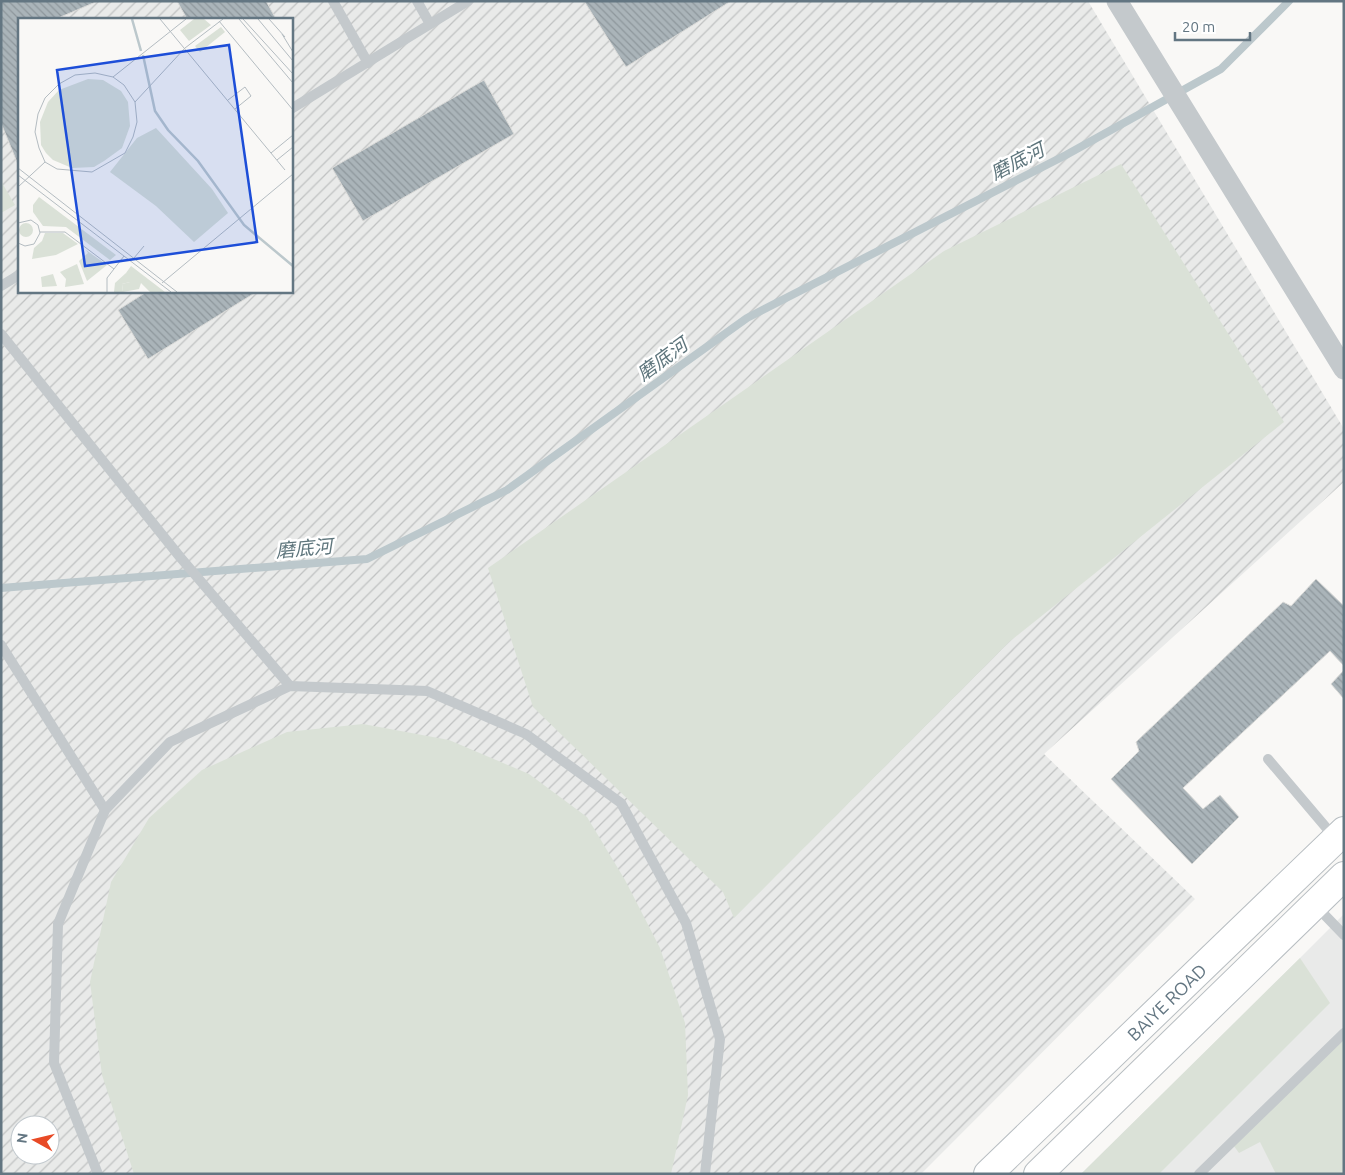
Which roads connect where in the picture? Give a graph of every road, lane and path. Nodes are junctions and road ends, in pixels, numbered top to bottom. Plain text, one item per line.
1 (333, 1) edge
2 (417, 1) edge
3 (468, 1) edge
4 (1117, 1) edge
5 (430, 24) junction
6 (368, 63) junction
7 (292, 108) edge
8 (18, 276) edge
9 (1, 286) edge
10 (1, 334) edge
11 (1344, 369) edge
12 (1, 646) edge
13 (290, 686) junction
14 (1268, 759) dead end
15 (105, 810) junction
16 (1340, 835) edge
17 (1344, 876) edge
18 (1315, 904) junction
19 (1344, 935) edge
20 (1344, 1033) edge
21 (98, 1174) edge
22 (705, 1174) edge
23 (988, 1174) edge
24 (1038, 1174) edge
25 (1199, 1174) edge

1 - 6 lane
2 - 5 lane
3 - 5 lane
4 - 11 street
5 - 6 lane
6 - 7 lane
8 - 9 lane
10 - 13 lane
12 - 15 lane
13 - 15 lane
13 - 22 lane
14 - 16 lane
15 - 21 lane
16 - 23 street, BAIYE ROAD
17 - 18 street, BAIYE ROAD
18 - 19 lane
18 - 24 street, BAIYE ROAD
20 - 25 lane

